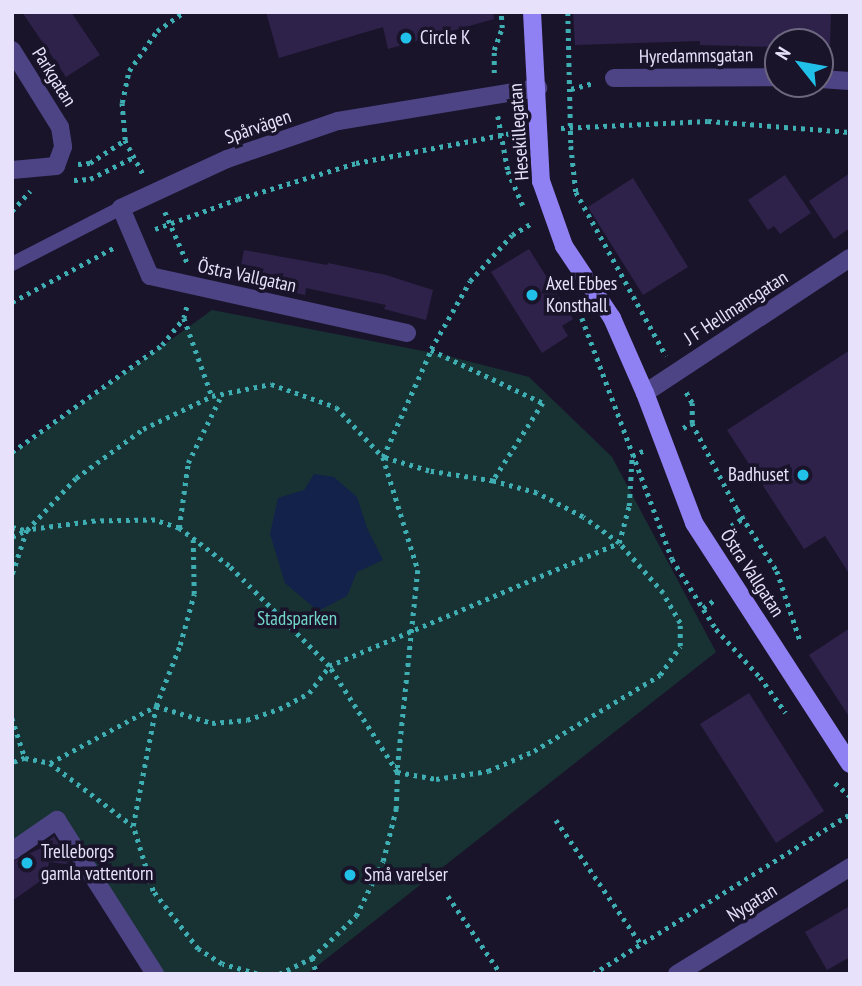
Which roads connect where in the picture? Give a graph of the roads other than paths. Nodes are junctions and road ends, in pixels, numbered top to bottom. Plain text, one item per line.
1 (532, 12) edge
2 (12, 50) edge
3 (764, 77) edge
4 (614, 78) dead end
5 (538, 88) junction
6 (12, 170) edge
7 (121, 208) junction
8 (850, 258) edge
9 (12, 264) edge
10 (407, 332) road end
11 (646, 393) junction
12 (850, 764) edge
13 (12, 851) edge
14 (850, 867) edge
15 (155, 974) edge
16 (677, 974) edge

1 - 5 street, Hesekillegatan
2 - 6 street, Parkgatan
3 - 4 street, Hyredammsgatan
5 - 7 street, Spårvägen
5 - 11 street, Hesekillegatan
7 - 9 lane, Spårvägen
7 - 10 street, Östra Vallgatan
8 - 11 street, J F Hellmansgatan
11 - 12 street, Östra Vallgatan
13 - 15 street
14 - 16 street, Nygatan

